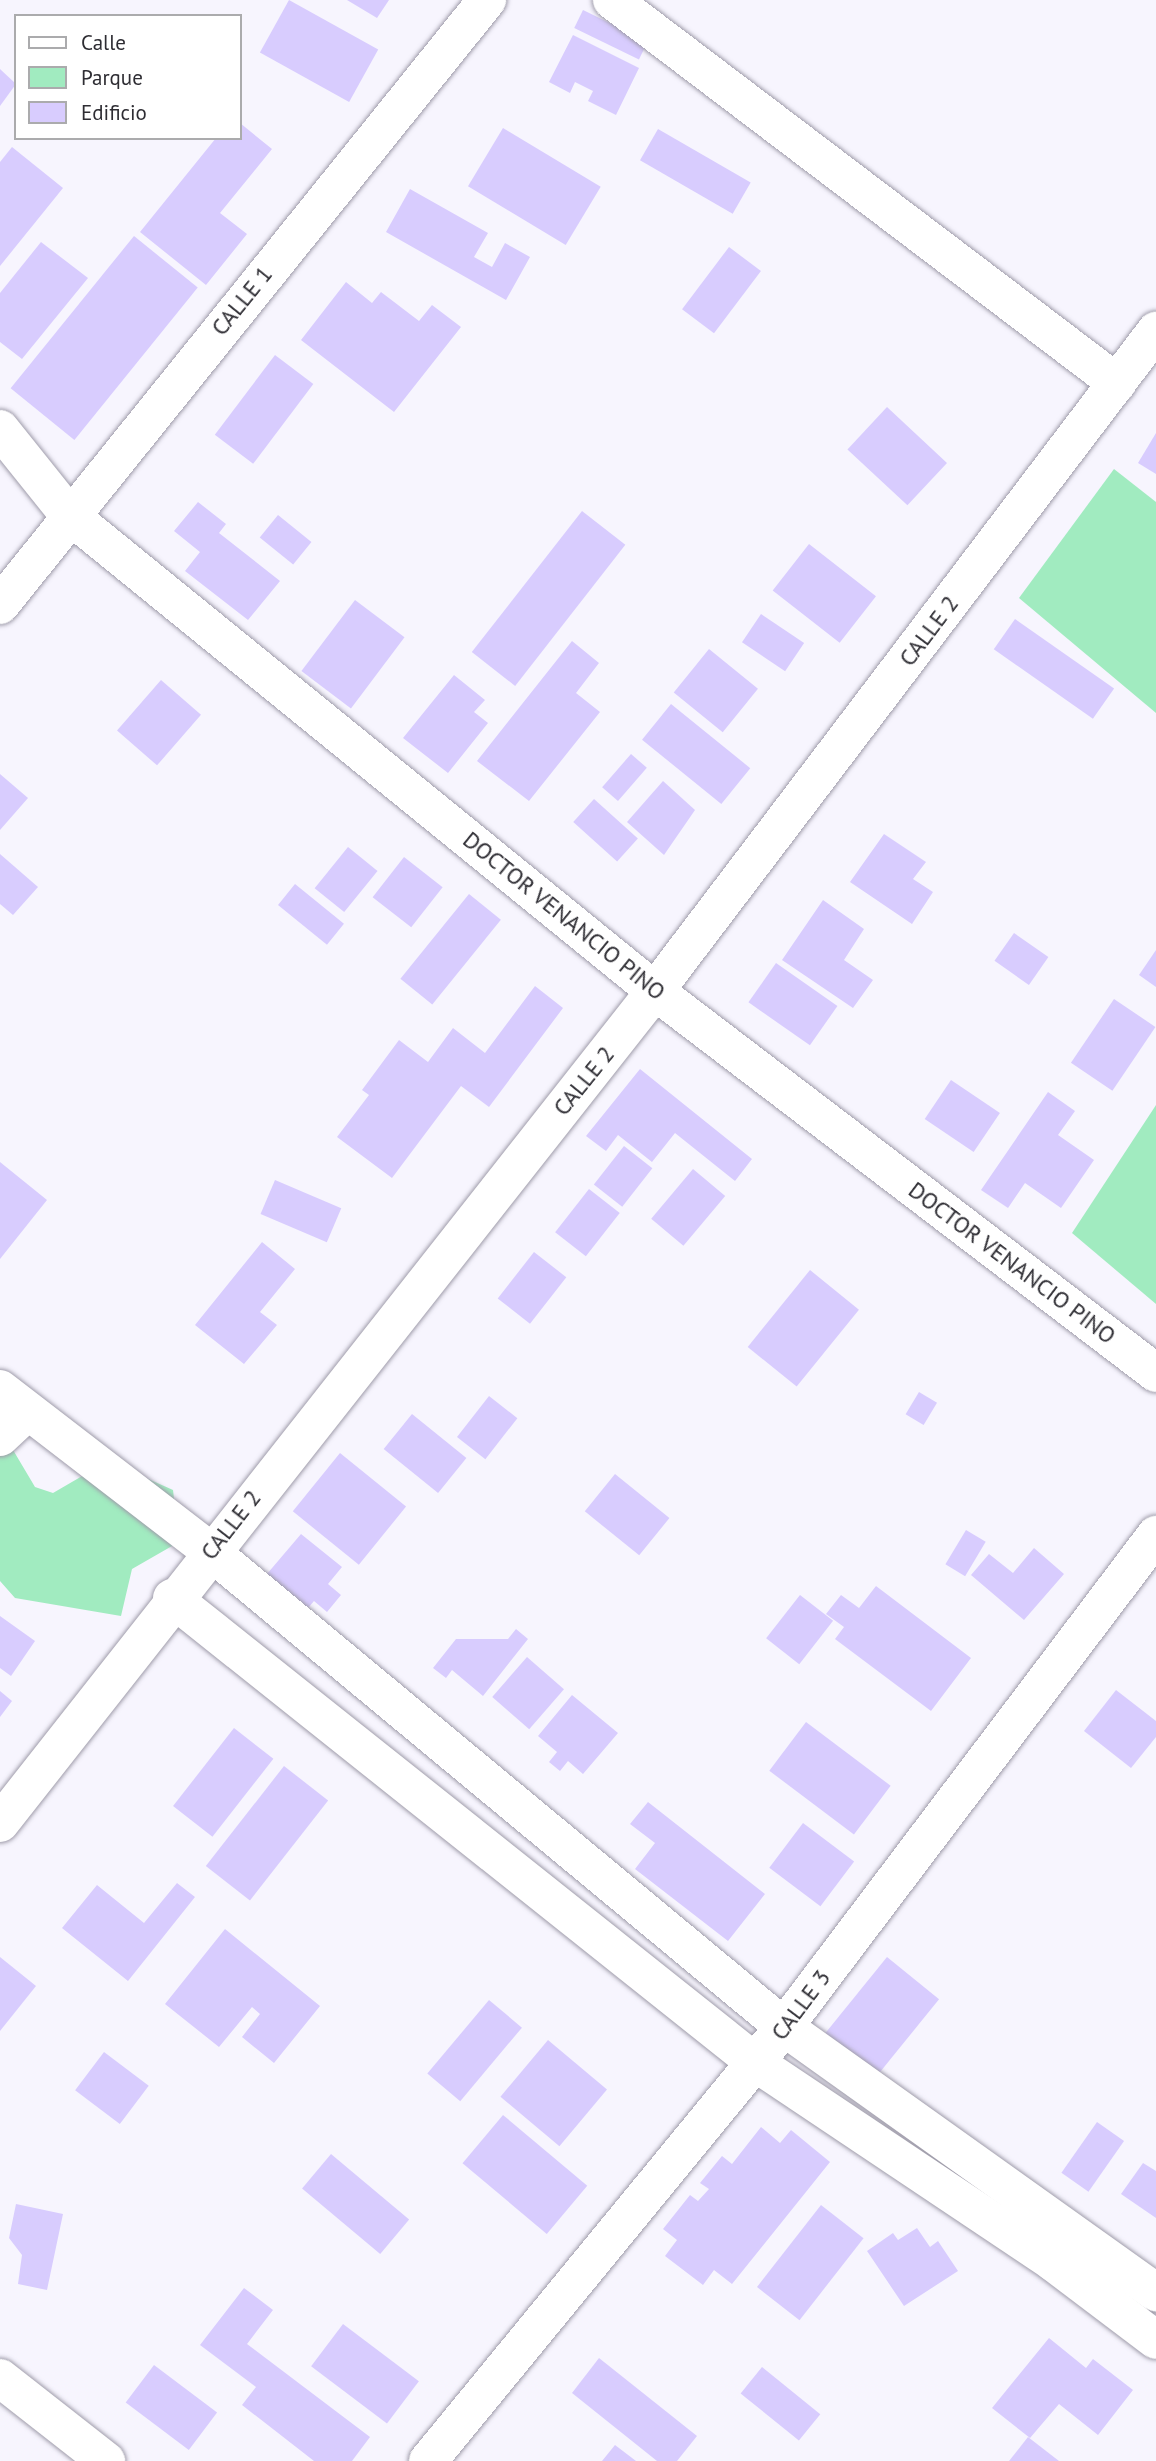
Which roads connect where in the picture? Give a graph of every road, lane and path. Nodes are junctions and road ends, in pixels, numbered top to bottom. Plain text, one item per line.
1 (487, 0) edge
2 (612, 0) edge
3 (1156, 331) edge
4 (1117, 383) junction
5 (0, 429) edge
6 (68, 514) junction
7 (0, 605) edge
8 (655, 991) junction
9 (1156, 1373) edge
10 (9, 1412) edge
11 (1156, 1535) edge
12 (210, 1551) junction
13 (172, 1598) junction
14 (0, 1823) edge
15 (784, 2027) junction
16 (756, 2063) junction
17 (1156, 2292) edge
18 (1156, 2340) edge
19 (0, 2378) edge
20 (106, 2461) edge
21 (428, 2461) edge

1 - 6 street, CALLE 1
2 - 4 street
3 - 4 street, CALLE 2
4 - 8 street, CALLE 2
5 - 6 street, DOCTOR VENANCIO PINO
6 - 7 street, CALLE 1
6 - 8 street, DOCTOR VENANCIO PINO
8 - 9 street, DOCTOR VENANCIO PINO
8 - 12 street, CALLE 2
10 - 12 street
11 - 15 street, CALLE 3
12 - 13 street, CALLE 2
12 - 15 street
13 - 14 street, CALLE 2
13 - 16 street
15 - 16 street, CALLE 3
15 - 17 street
16 - 18 street
16 - 21 street, CALLE 3
19 - 20 street

